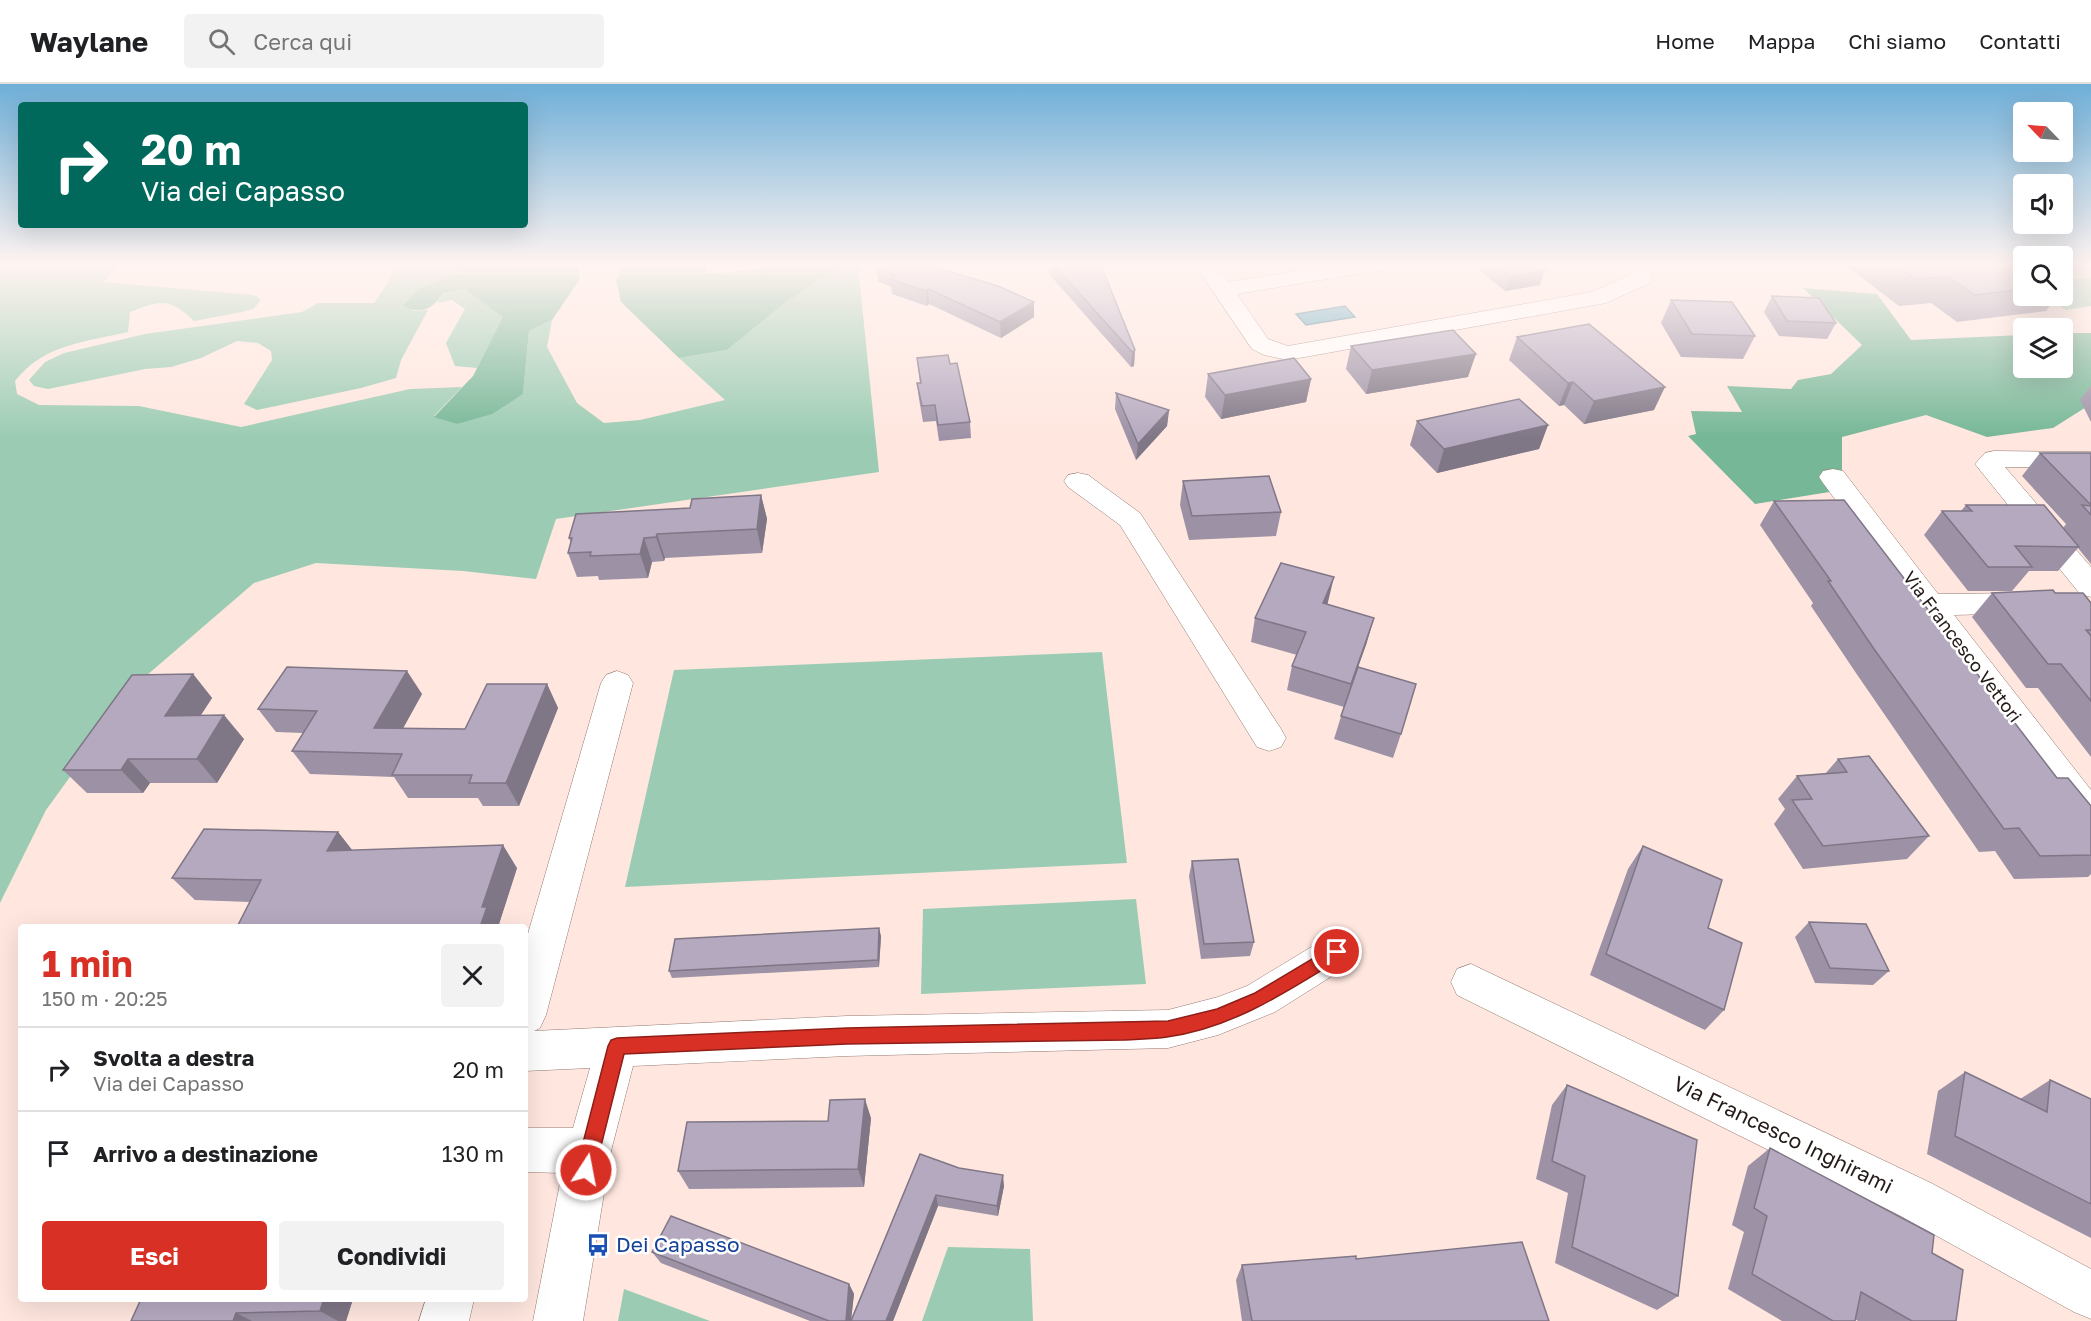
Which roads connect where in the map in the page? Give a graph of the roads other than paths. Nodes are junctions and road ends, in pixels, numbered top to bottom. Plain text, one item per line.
1 (1246, 323) edge
2 (1464, 323) edge
3 (2091, 460) edge
4 (1833, 477) dead end
5 (1078, 481) dead end
6 (2075, 598) edge
7 (1929, 604) junction
8 (617, 683) dead end
9 (1269, 738) dead end
10 (2091, 817) edge
11 (1337, 952) dead end
12 (1471, 982) dead end
13 (528, 1004) edge
14 (617, 1046) junction
15 (528, 1051) edge
16 (528, 1150) edge
17 (589, 1151) junction
18 (2091, 1295) edge
19 (449, 1302) edge
20 (444, 1321) edge
21 (558, 1321) edge

1 - 2 street
3 - 6 street
4 - 7 street, Via Francesco Vettori
5 - 9 street
6 - 7 street
7 - 10 street, Via Francesco Vettori
8 - 13 street
11 - 14 street
12 - 18 street, Via Francesco Inghirami
14 - 15 street
14 - 17 street
16 - 17 street
17 - 21 street
19 - 20 street

